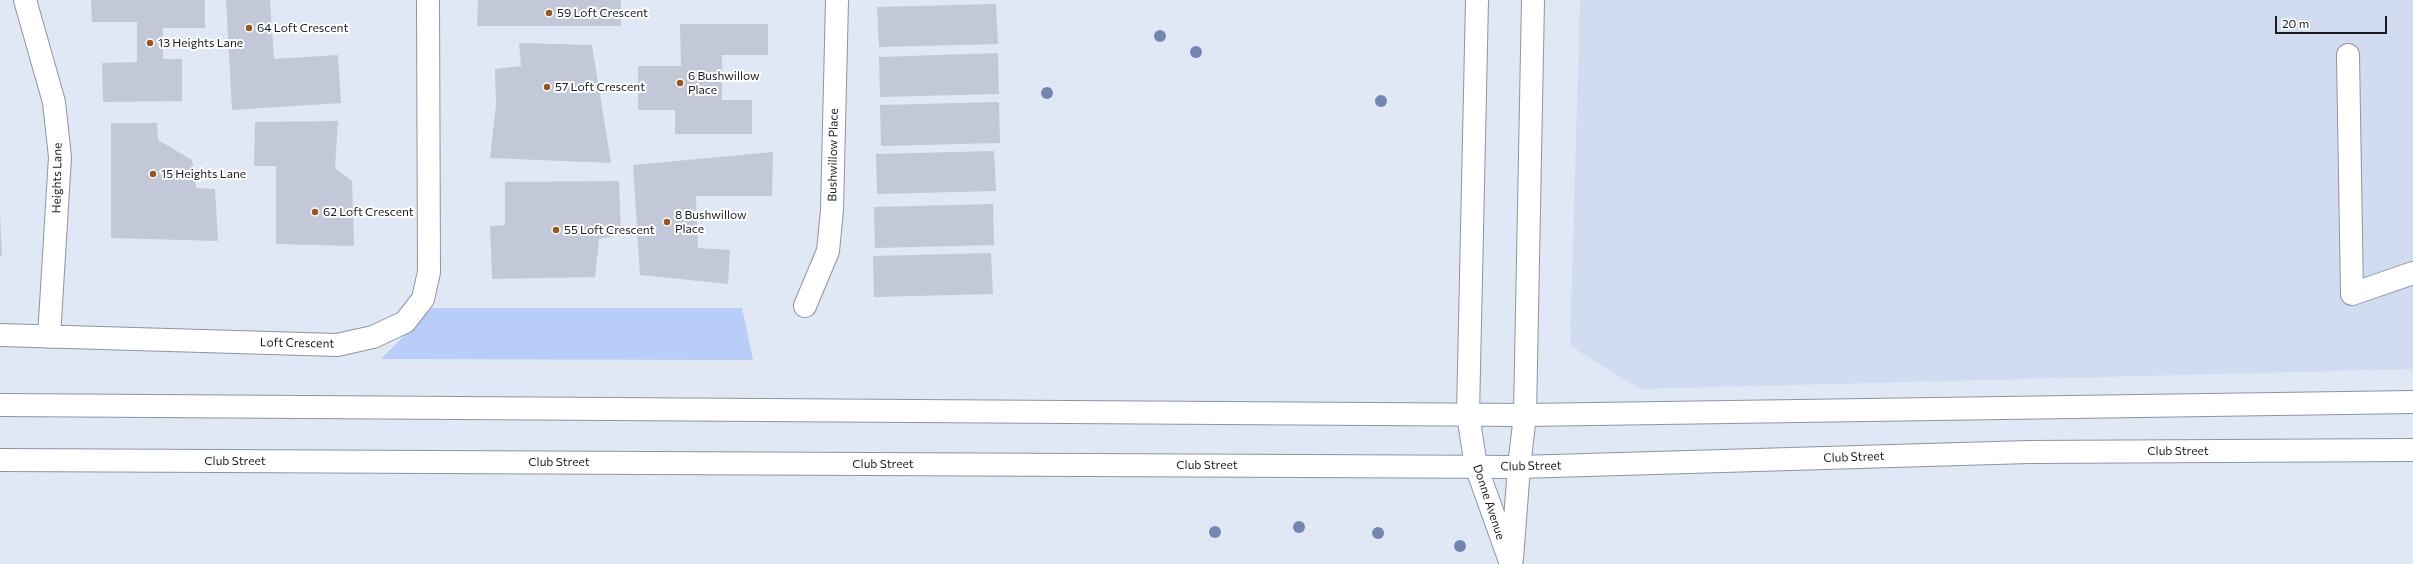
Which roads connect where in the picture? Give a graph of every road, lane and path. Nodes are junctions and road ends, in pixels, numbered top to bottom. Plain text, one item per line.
1 (25, 0) edge
2 (428, 0) edge
3 (837, 0) edge
4 (1477, 0) edge
5 (1533, 0) edge
6 (2348, 55) dead end
7 (2413, 273) edge
8 (805, 306) dead end
9 (0, 335) edge
10 (49, 337) junction
11 (2413, 402) edge
12 (0, 405) edge
13 (1468, 415) junction
14 (1525, 415) junction
15 (2413, 450) edge
16 (0, 460) edge
17 (1476, 466) junction
18 (1519, 466) junction
19 (1511, 564) edge

1 - 10 main road, Heights Lane
2 - 10 main road, Loft Crescent
3 - 8 main road, Bushwillow Place
4 - 13 main road, Donne Avenue
5 - 14 main road, Donne Avenue
6 - 7 main road
9 - 10 main road, Loft Crescent
11 - 14 main road
12 - 13 main road
13 - 14 main road
13 - 17 main road, Donne Avenue
14 - 18 main road, Donne Avenue
15 - 18 main road, Club Street
16 - 17 main road, Club Street
17 - 18 main road, Club Street
17 - 19 main road, Donne Avenue
18 - 19 main road, Donne Avenue

